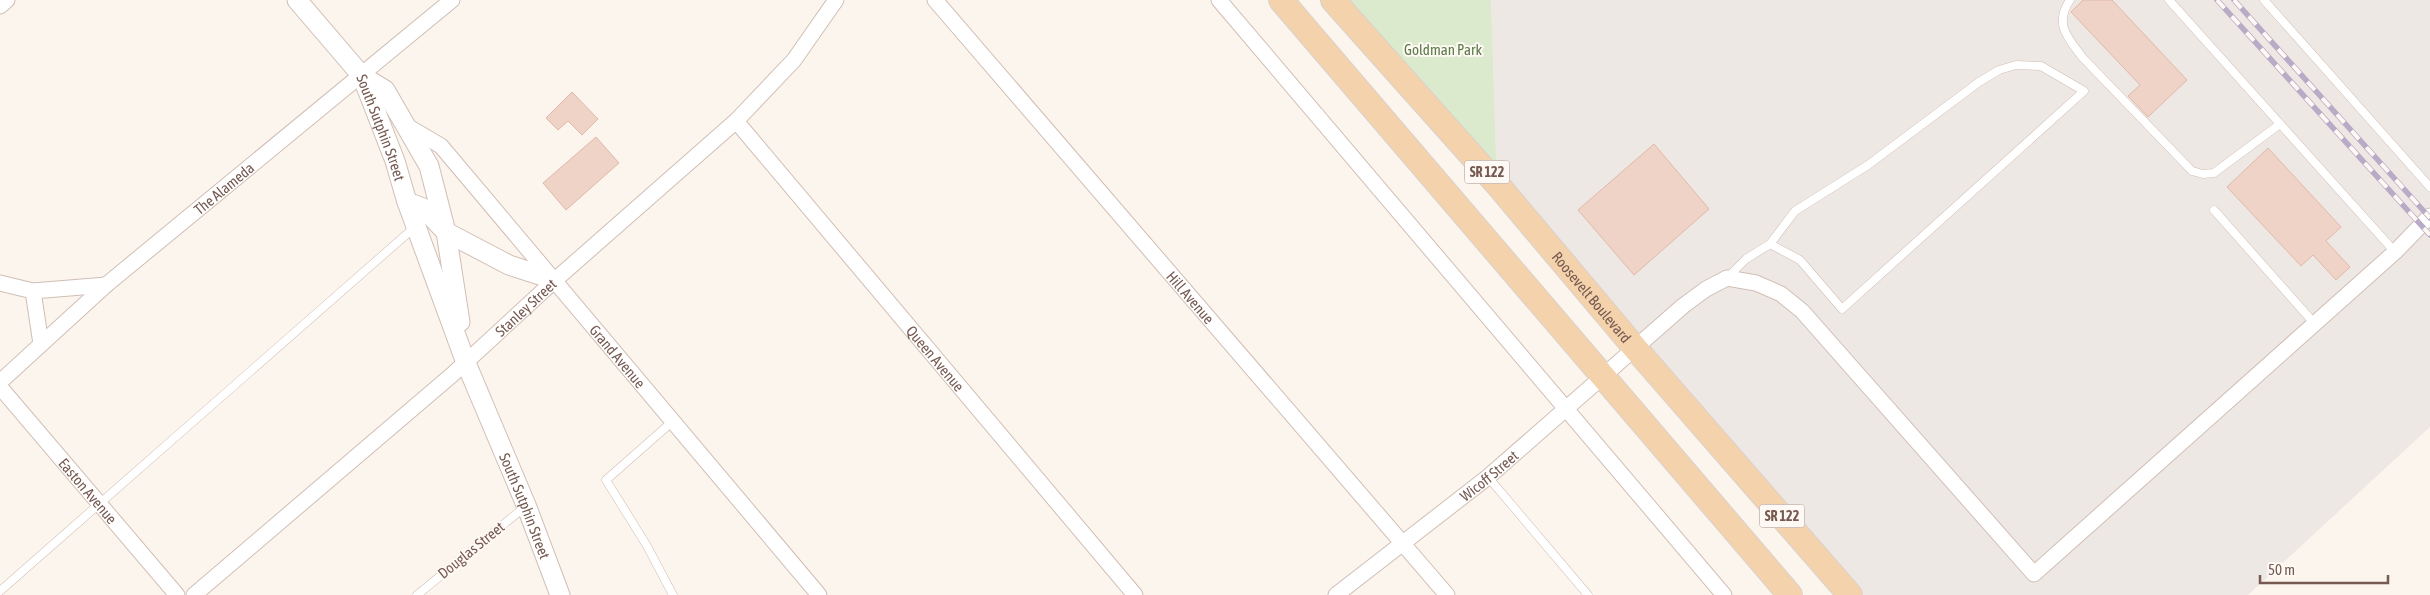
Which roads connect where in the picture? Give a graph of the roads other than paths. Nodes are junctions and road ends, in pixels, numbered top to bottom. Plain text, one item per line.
1 (7, 0) edge
2 (298, 0) edge
3 (452, 0) edge
4 (836, 0) edge
5 (935, 0) edge
6 (1219, 0) edge
7 (1281, 0) edge
8 (1333, 0) edge
9 (2070, 0) edge
10 (2169, 0) edge
11 (2264, 0) edge
12 (0, 6) edge
13 (362, 76) junction
14 (736, 121) junction
15 (2280, 124) junction
16 (407, 126) junction
17 (2430, 186) edge
18 (407, 202) junction
19 (2214, 210) dead end
20 (2430, 216) edge
21 (416, 226) junction
22 (446, 232) junction
23 (1770, 244) junction
24 (2395, 252) junction
25 (1727, 278) junction
26 (555, 280) junction
27 (0, 283) edge
28 (106, 285) junction
29 (33, 291) junction
30 (2314, 323) junction
31 (41, 344) junction
32 (1635, 348) junction
33 (466, 363) junction
34 (1604, 376) junction
35 (0, 382) edge
36 (0, 387) edge
37 (1567, 410) junction
38 (673, 421) junction
39 (1488, 477) junction
40 (100, 505) junction
41 (526, 505) junction
42 (1401, 542) junction
43 (0, 591) edge
44 (1714, 592) edge
45 (177, 595) edge
46 (194, 595) edge
47 (417, 595) edge
48 (560, 595) edge
49 (673, 595) edge
50 (818, 595) edge
51 (1135, 595) edge
52 (1336, 595) edge
53 (1447, 595) edge
54 (1588, 595) edge
55 (1790, 595) edge
56 (1850, 595) edge

1 - 12 street
2 - 13 street
3 - 13 street, The Alameda
4 - 14 street, Stanley Street
5 - 42 street, Hill Avenue
6 - 37 street
7 - 34 main road, SR 122
8 - 32 main road, Roosevelt Boulevard / SR 122
9 - 15 lane
10 - 15 lane
11 - 17 lane
13 - 16 street, South Sutphin Street
13 - 18 street, South Sutphin Street
13 - 28 street, The Alameda
14 - 26 street, Stanley Street
14 - 51 street, Queen Avenue
15 - 24 lane
16 - 22 street, South Sutphin Street
16 - 26 street, Grand Avenue
18 - 21 street, South Sutphin Street
18 - 22 street
19 - 30 lane
20 - 24 street
21 - 33 street, South Sutphin Street
21 - 40 lane
22 - 26 street
22 - 33 street, South Sutphin Street
23 - 23 lane
23 - 25 lane
24 - 30 street
25 - 30 street
25 - 32 street, Wicoff Street
26 - 33 street, Stanley Street
26 - 38 street, Grand Avenue
27 - 29 street
28 - 29 street
28 - 31 street, The Alameda
29 - 31 street
31 - 35 street, The Alameda
32 - 34 street, Wicoff Street
32 - 56 main road, Roosevelt Boulevard / SR 122
33 - 41 street, South Sutphin Street
33 - 46 street, Stanley Street
34 - 37 street, Wicoff Street
34 - 55 main road, SR 122
36 - 40 street, Easton Avenue
37 - 39 street, Wicoff Street
37 - 44 street
38 - 49 lane
38 - 50 street, Grand Avenue
39 - 42 street, Wicoff Street
39 - 54 lane
40 - 43 lane
40 - 45 street, Easton Avenue
41 - 47 lane, Douglas Street
41 - 48 street, South Sutphin Street
42 - 52 street, Wicoff Street
42 - 53 street, Hill Avenue

